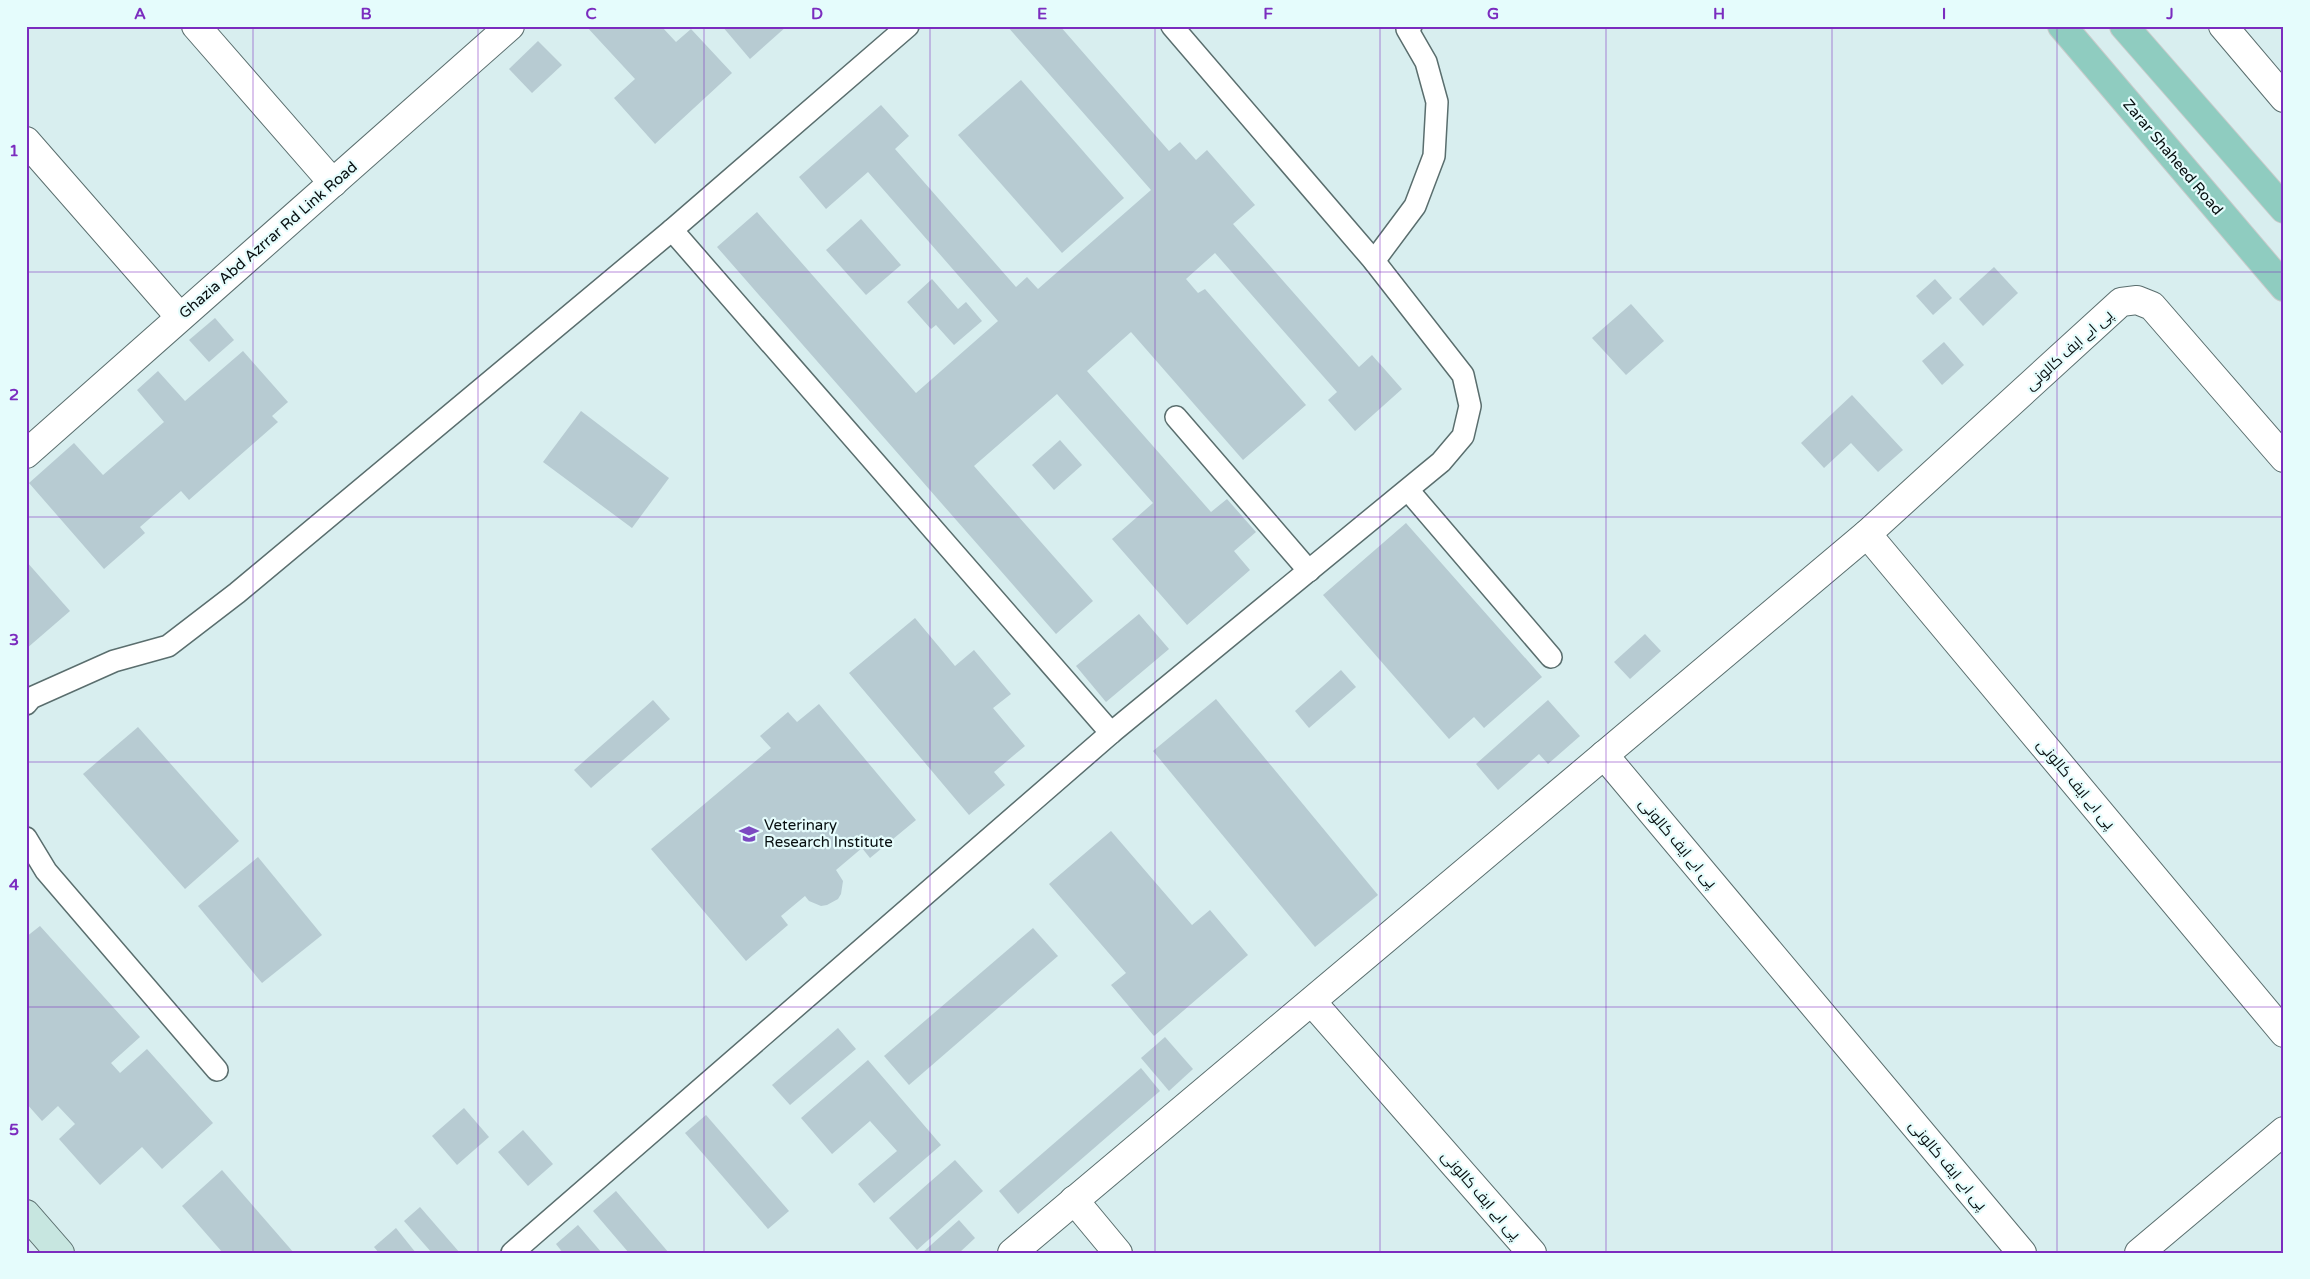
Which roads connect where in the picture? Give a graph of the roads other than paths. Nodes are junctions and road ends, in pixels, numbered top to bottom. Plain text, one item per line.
1 (196, 26) edge
2 (510, 26) edge
3 (908, 26) edge
4 (2062, 26) edge
5 (2124, 26) edge
6 (2223, 26) edge
7 (1407, 27) edge
8 (1181, 29) edge
9 (2284, 98) edge
10 (26, 141) edge
11 (333, 183) junction
12 (2284, 209) edge
13 (672, 230) junction
14 (1374, 261) junction
15 (2284, 287) edge
16 (180, 318) junction
17 (1176, 416) dead end
18 (26, 454) edge
19 (2284, 458) edge
20 (1408, 490) junction
21 (1868, 534) junction
22 (1309, 571) junction
23 (1551, 657) dead end
24 (26, 704) edge
25 (1111, 733) junction
26 (1604, 755) junction
27 (26, 838) edge
28 (1312, 1002) junction
29 (2284, 1033) edge
30 (217, 1070) dead end
31 (2284, 1131) edge
32 (1074, 1200) junction
33 (26, 1214) edge
34 (60, 1253) edge
35 (512, 1253) edge
36 (1012, 1253) edge
37 (1118, 1253) edge
38 (1532, 1253) edge
39 (2022, 1253) edge
40 (2139, 1253) edge

1 - 11 street
2 - 11 street, Ghazia Abd Azrrar Rd Link Road
3 - 13 lane
4 - 15 main road, Zarar Shaheed Road
5 - 12 main road
6 - 9 street
7 - 14 lane
8 - 14 lane
10 - 16 street
11 - 16 street, Ghazia Abd Azrrar Rd Link Road
13 - 24 lane
13 - 25 lane
14 - 20 lane
16 - 18 street, Ghazia Abd Azrrar Rd Link Road
17 - 22 lane
19 - 21 street, پی اے ایف کالونی
20 - 22 lane
20 - 23 lane
21 - 26 street, پی اے ایف کالونی
21 - 29 street, پی اے ایف کالونی
22 - 25 lane
25 - 35 lane
26 - 28 street, پی اے ایف کالونی
26 - 39 street, پی اے ایف کالونی
27 - 30 lane
28 - 32 street, پی اے ایف کالونی
28 - 38 street, پی اے ایف کالونی
31 - 40 street
32 - 36 street, پی اے ایف کالونی
32 - 37 street
33 - 34 street

